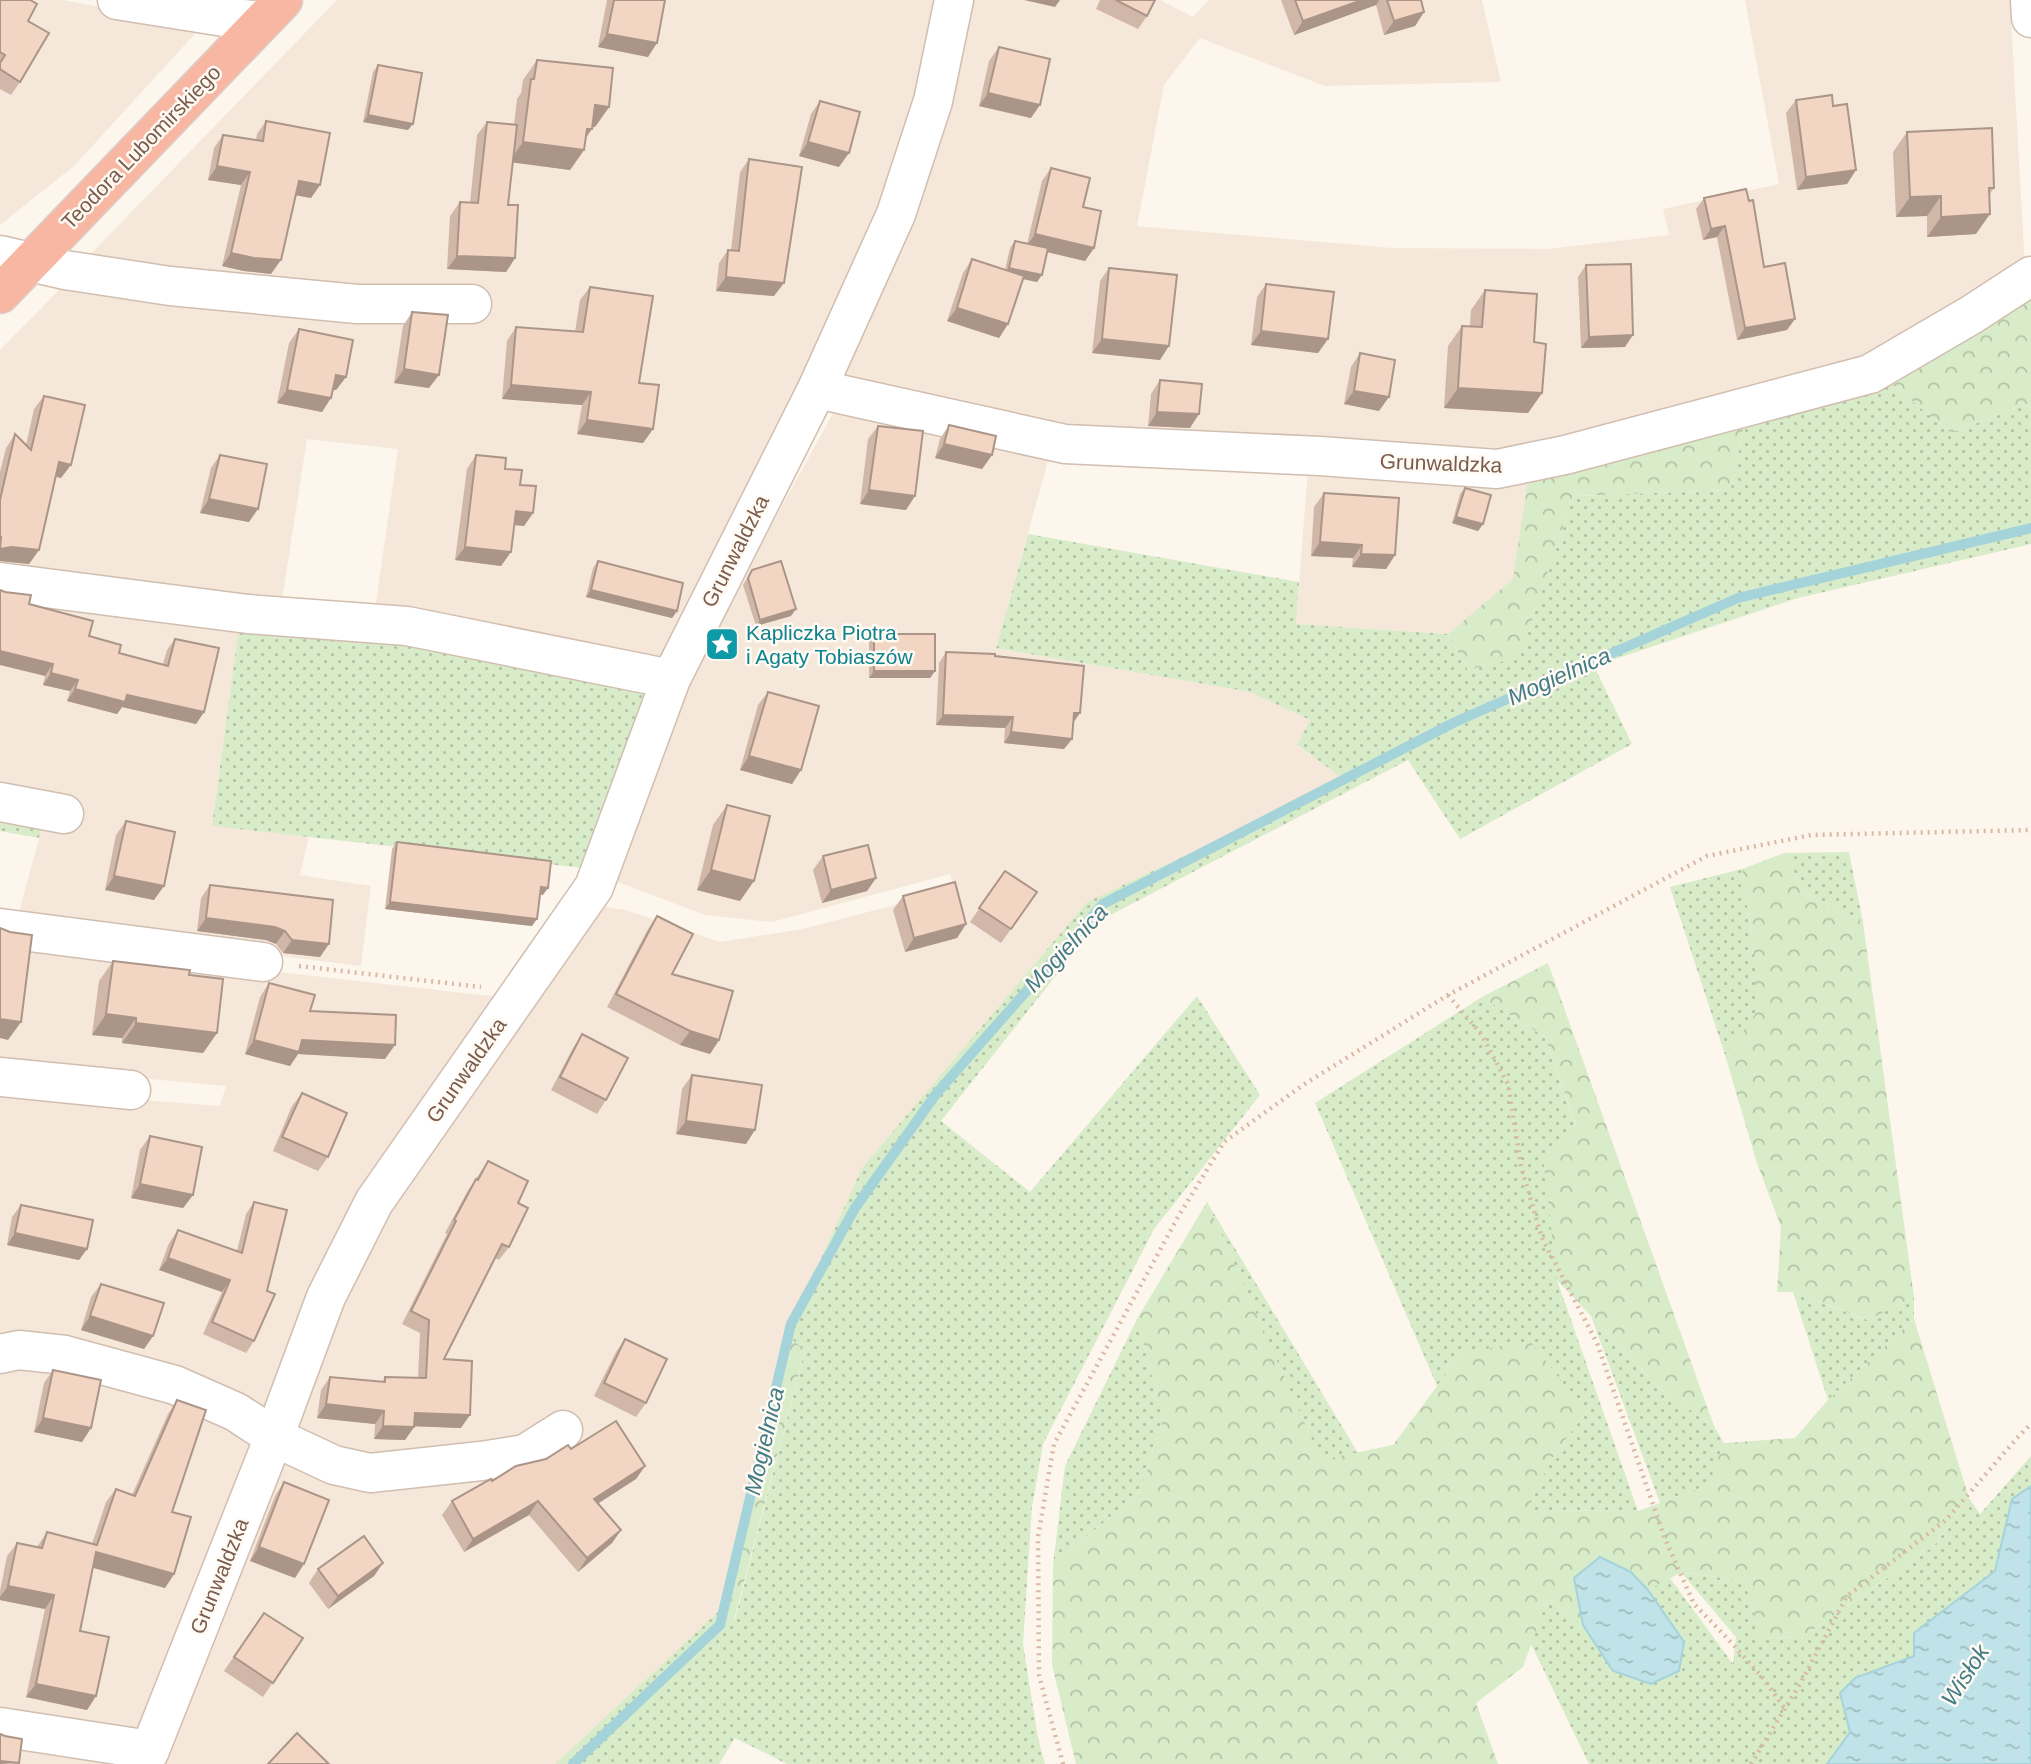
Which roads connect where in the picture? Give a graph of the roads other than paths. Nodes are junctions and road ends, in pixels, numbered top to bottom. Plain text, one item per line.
1 (117, 0) edge
2 (954, 0) edge
3 (2031, 0) edge
4 (273, 11) edge
5 (2031, 18) edge
6 (15, 259) edge
7 (2031, 276) edge
8 (0, 294) edge
9 (472, 304) dead end
10 (817, 389) junction
11 (0, 582) edge
12 (671, 679) junction
13 (0, 802) edge
14 (64, 814) dead end
15 (0, 928) edge
16 (263, 962) road end
17 (0, 1077) edge
18 (131, 1090) dead end
19 (0, 1354) edge
20 (563, 1430) dead end
21 (274, 1437) junction
22 (0, 1727) edge
23 (146, 1757) edge

1 - 4 street
2 - 10 street, Grunwaldzka
3 - 5 street
4 - 6 highway, Teodora Lubomirskiego
6 - 8 highway, Teodora Lubomirskiego
6 - 9 street
7 - 10 street, Grunwaldzka
10 - 12 street, Grunwaldzka
11 - 12 street
12 - 21 street, Grunwaldzka
13 - 14 street
15 - 16 street
17 - 18 street
19 - 21 street
20 - 21 street
21 - 23 street, Grunwaldzka
22 - 23 street

